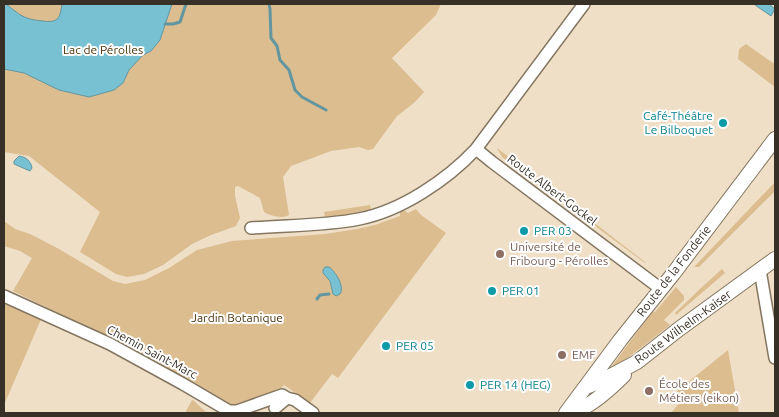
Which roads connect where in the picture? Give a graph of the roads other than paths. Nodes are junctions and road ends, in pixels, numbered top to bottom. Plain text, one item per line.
1 (584, 4) edge
2 (775, 139) edge
3 (476, 149) junction
4 (251, 228) dead end
5 (775, 259) edge
6 (760, 270) junction
7 (661, 289) junction
8 (4, 296) edge
9 (775, 358) edge
10 (637, 362) junction
11 (585, 387) junction
12 (287, 398) junction
13 (275, 408) dead end
14 (575, 411) edge
15 (313, 413) edge

1 - 3 street
2 - 7 main road, Route de la Fonderie
3 - 4 street
3 - 7 street, Route Albert-Gockel
5 - 6 main road, Route Wilhelm-Kaiser
6 - 9 street
6 - 10 main road, Route Wilhelm-Kaiser
7 - 11 main road, Route de la Fonderie
8 - 12 street, Chemin Saint-Marc
10 - 11 main road, Route Wilhelm-Kaiser
10 - 14 main road
11 - 14 main road, Route de la Fonderie
12 - 13 street
12 - 15 street

